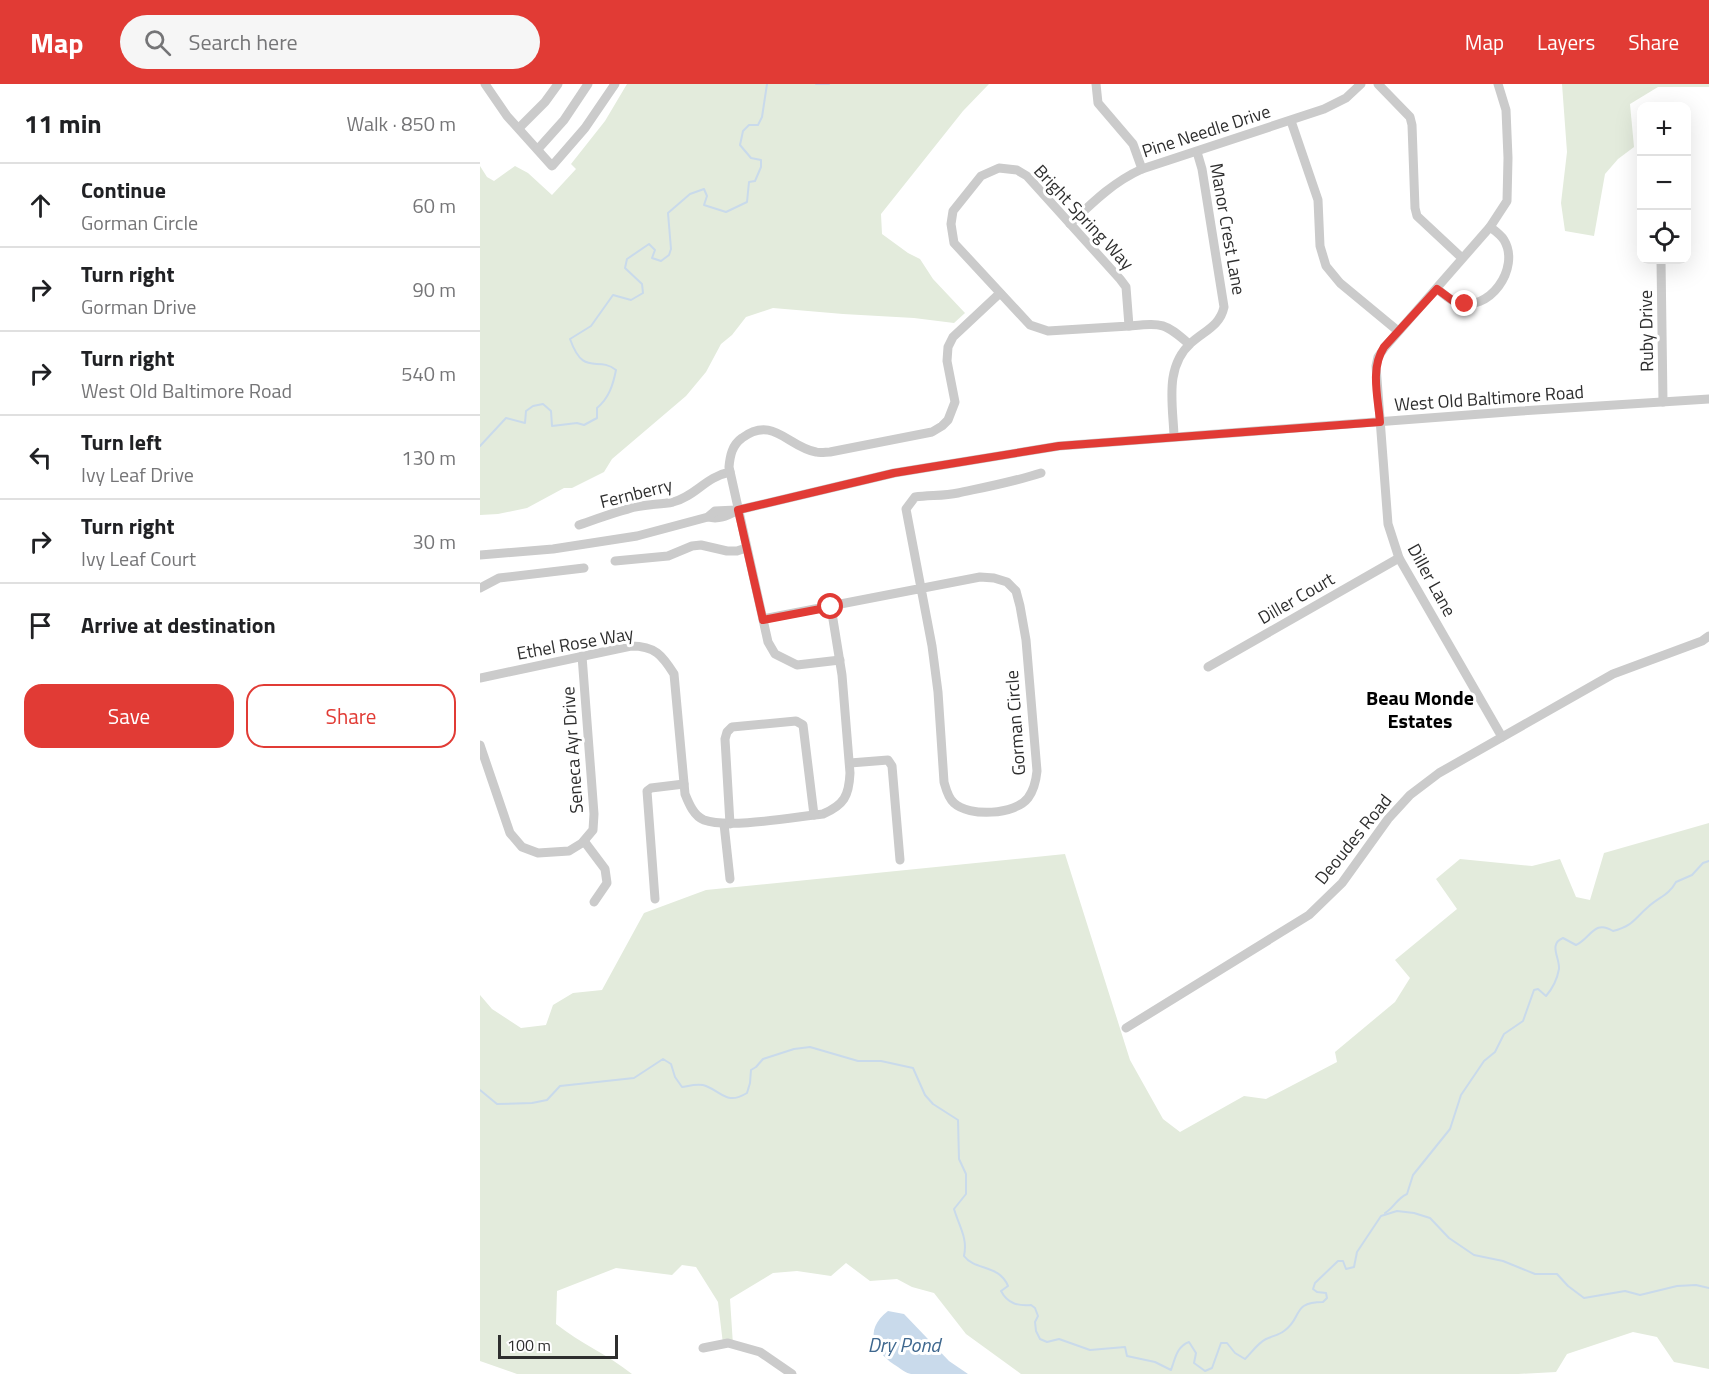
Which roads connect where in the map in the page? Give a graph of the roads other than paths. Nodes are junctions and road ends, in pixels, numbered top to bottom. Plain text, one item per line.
1 (485, 84) edge
2 (558, 84) edge
3 (588, 84) edge
4 (615, 84) edge
5 (1096, 84) edge
6 (1361, 84) edge
7 (1378, 84) edge
8 (1498, 84) edge
9 (1291, 121) junction
10 (519, 128) junction
11 (538, 149) junction
12 (1197, 152) junction
13 (1142, 169) junction
14 (1070, 224) junction
15 (1490, 227) junction
16 (1462, 258) junction
17 (1661, 264) edge
18 (1437, 289) junction
19 (1000, 293) junction
20 (1129, 326) junction
21 (1398, 331) junction
22 (1189, 344) junction
23 (1709, 399) edge
24 (1664, 402) junction
25 (1380, 422) junction
26 (1174, 436) junction
27 (730, 472) junction
28 (1041, 474) dead end
29 (738, 510) junction
30 (579, 525) dead end
31 (746, 548) junction
32 (480, 555) edge
33 (1400, 558) junction
34 (615, 561) dead end
35 (584, 568) dead end
36 (480, 588) edge
37 (921, 589) junction
38 (831, 607) junction
39 (763, 620) junction
40 (1709, 636) edge
41 (582, 656) junction
42 (840, 660) junction
43 (1208, 667) dead end
44 (480, 678) edge
45 (1502, 737) junction
46 (480, 745) edge
47 (850, 763) junction
48 (684, 784) junction
49 (814, 815) junction
50 (727, 824) junction
51 (584, 841) junction
52 (900, 860) dead end
53 (730, 879) dead end
54 (655, 899) dead end
55 (594, 902) dead end
56 (1126, 1028) dead end
57 (703, 1348) dead end
58 (792, 1374) edge

1 - 10 street
2 - 10 street
3 - 11 street
4 - 11 street
5 - 13 street
6 - 9 street, Pine Needle Drive
7 - 16 street
8 - 15 street, Diller Lane
9 - 12 street, Pine Needle Drive
9 - 21 street
10 - 11 street
12 - 13 street, Pine Needle Drive
12 - 22 street, Manor Crest Lane
13 - 14 street, Pine Needle Drive
14 - 19 street, Bright Spring Way
14 - 20 street, Bright Spring Way
15 - 16 street, Diller Lane
15 - 18 street
16 - 18 street, Diller Lane
17 - 24 street, Ruby Drive
18 - 21 street, Diller Lane
19 - 20 street, Bright Spring Way
19 - 27 street
20 - 22 street, Bright Spring Way
21 - 25 street, Diller Lane
22 - 26 street, Manor Crest Lane
23 - 24 street, West Old Baltimore Road
24 - 25 street, West Old Baltimore Road
25 - 26 street, West Old Baltimore Road
25 - 33 street, Diller Lane
26 - 29 street, West Old Baltimore Road
27 - 29 street
27 - 30 street, Fernberry
28 - 37 street
29 - 31 street
29 - 32 street, West Old Baltimore Road
31 - 34 street
31 - 39 street
33 - 43 street, Diller Court
33 - 45 street, Diller Lane
35 - 36 street
37 - 37 street, Gorman Circle
37 - 38 street, Gorman Circle
38 - 39 street, Gorman Circle
38 - 42 street, Ethel Rose Way
39 - 42 street
40 - 45 street, Deoudes Road
41 - 44 street, Ethel Rose Way
41 - 48 street, Ethel Rose Way
41 - 51 street, Seneca Ayr Drive
42 - 47 street, Ethel Rose Way
45 - 56 street, Deoudes Road
46 - 51 street
47 - 49 street, Ethel Rose Way
47 - 52 street
48 - 50 street, Ethel Rose Way
48 - 54 street
49 - 50 street, Ethel Rose Way
49 - 50 street
50 - 53 street
51 - 55 street
57 - 58 street

